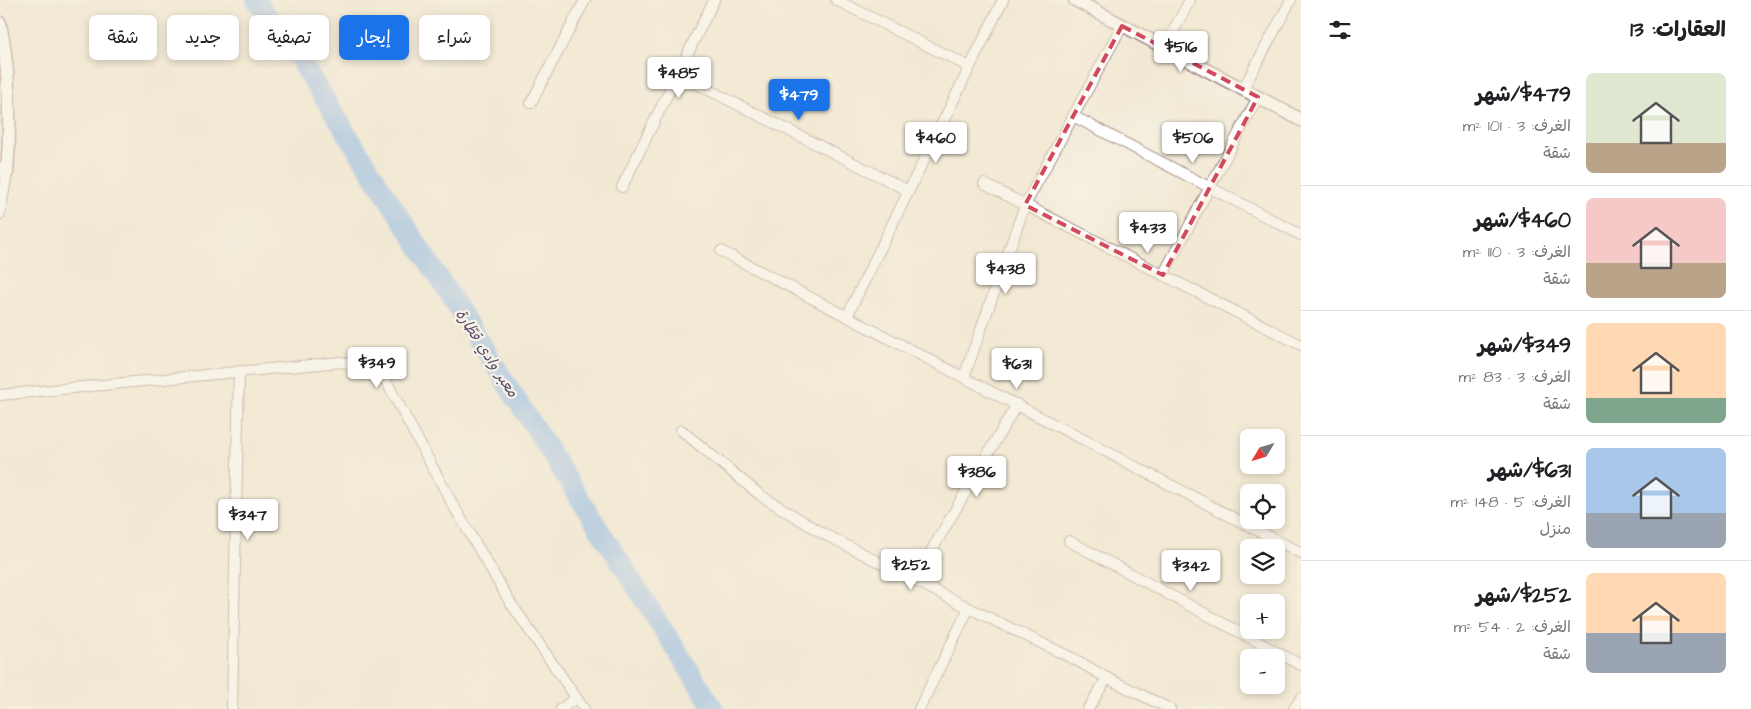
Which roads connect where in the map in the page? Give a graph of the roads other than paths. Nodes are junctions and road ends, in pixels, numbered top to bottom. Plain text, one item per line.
1 (585, 0) edge
2 (714, 0) edge
3 (836, 0) edge
4 (1003, 0) edge
5 (1075, 0) edge
6 (1190, 0) edge
7 (1291, 0) edge
8 (0, 23) edge
9 (1122, 26) junction
10 (1164, 48) junction
11 (970, 67) junction
12 (677, 74) junction
13 (1243, 89) junction
14 (1258, 98) junction
15 (531, 103) dead end
16 (1073, 116) junction
17 (1301, 120) edge
18 (3, 170) edge
19 (984, 184) dead end
20 (622, 187) dead end
21 (1211, 188) junction
22 (909, 191) junction
23 (1025, 205) junction
24 (0, 214) edge
25 (1301, 235) edge
26 (721, 250) dead end
27 (1163, 275) junction
28 (847, 316) junction
29 (1301, 346) edge
30 (239, 372) junction
31 (964, 377) junction
32 (0, 395) edge
33 (1017, 404) junction
34 (681, 430) dead end
35 (1068, 541) dead end
36 (1301, 553) edge
37 (915, 579) junction
38 (969, 608) junction
39 (1301, 666) edge
40 (1107, 678) junction
41 (576, 698) junction
42 (1301, 698) edge
43 (232, 709) edge
44 (561, 709) edge
45 (584, 709) edge
46 (919, 709) edge
47 (1088, 709) edge
48 (1170, 709) edge
49 (1294, 709) edge

1 - 15 street
2 - 12 street
3 - 11 street
4 - 11 street
5 - 9 street
6 - 10 street
7 - 13 street
8 - 18 street
9 - 10 street
9 - 16 street
10 - 13 street
11 - 22 street
12 - 20 street
12 - 22 street
13 - 14 street
14 - 17 street
14 - 21 street
16 - 21 street
16 - 23 street
18 - 24 street
19 - 23 street
21 - 25 street
21 - 27 street
22 - 28 street
23 - 27 street
23 - 31 street
26 - 28 street
27 - 29 street
28 - 31 street
30 - 32 street
30 - 41 street
30 - 43 street
31 - 33 street
33 - 36 street
33 - 37 street
34 - 37 street
35 - 39 street
37 - 38 street
38 - 40 street
38 - 46 street
40 - 47 street
40 - 48 street
41 - 44 street
41 - 45 street
42 - 49 street

